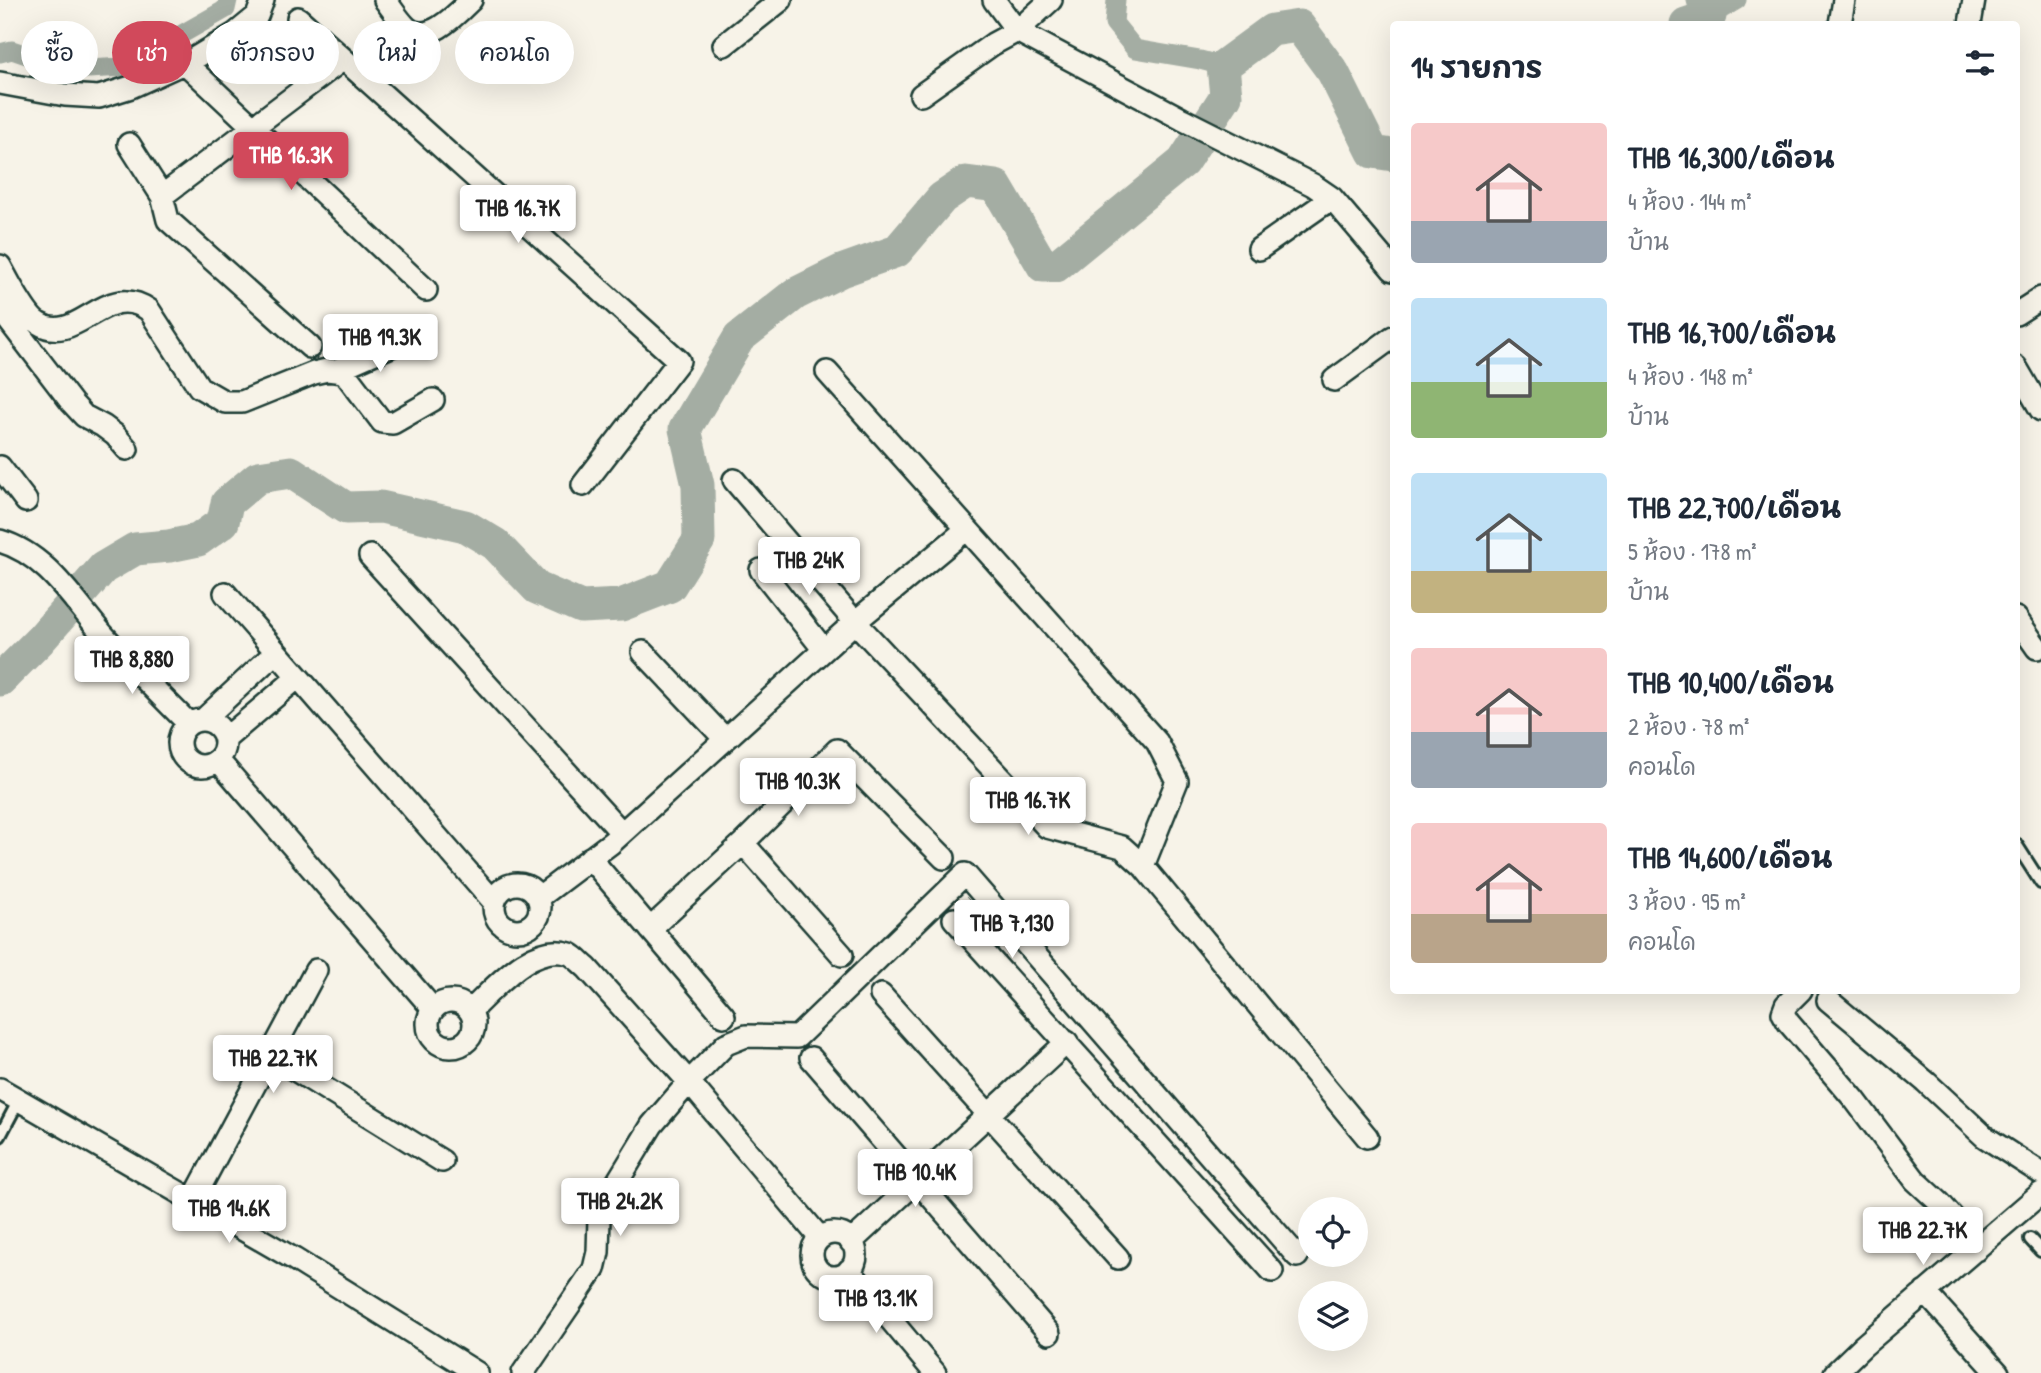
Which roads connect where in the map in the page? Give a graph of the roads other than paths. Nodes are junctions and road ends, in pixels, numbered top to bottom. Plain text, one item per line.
1 (264, 0) edge
2 (385, 0) edge
3 (781, 0) edge
4 (994, 0) edge
5 (1051, 0) edge
6 (1844, 0) edge
7 (1974, 0) edge
8 (468, 1) edge
9 (298, 18) dead end
10 (1840, 21) edge
11 (1970, 21) edge
12 (1017, 31) junction
13 (724, 46) dead end
14 (192, 59) edge
15 (342, 60) junction
16 (192, 70) edge
17 (0, 83) edge
18 (138, 84) edge
19 (920, 95) dead end
20 (253, 127) junction
21 (129, 144) dead end
22 (162, 196) junction
23 (1332, 198) junction
24 (1259, 249) dead end
25 (0, 266) edge
26 (1390, 266) edge
27 (426, 290) dead end
28 (6, 294) edge
29 (2041, 298) edge
30 (0, 309) edge
31 (2020, 311) edge
32 (409, 338) dead end
33 (1390, 339) edge
34 (310, 347) dead end
35 (334, 371) junction
36 (827, 372) dead end
37 (2020, 374) edge
38 (1334, 380) dead end
39 (433, 400) dead end
40 (2041, 410) edge
41 (127, 449) dead end
42 (0, 467) edge
43 (734, 480) dead end
44 (583, 485) dead end
45 (26, 501) dead end
46 (967, 529) junction
47 (0, 541) edge
48 (370, 556) dead end
49 (761, 570) dead end
50 (225, 593) dead end
51 (855, 622) junction
52 (2020, 624) edge
53 (2036, 648) dead end
54 (824, 650) junction
55 (276, 652) junction
56 (643, 652) dead end
57 (298, 678) junction
58 (196, 722) junction
59 (225, 739) junction
60 (725, 739) junction
61 (218, 760) junction
62 (621, 832) junction
63 (743, 843) junction
64 (2020, 850) edge
65 (590, 858) junction
66 (944, 858) dead end
67 (1143, 866) junction
68 (2041, 883) edge
69 (538, 898) junction
70 (494, 902) junction
71 (954, 919) dead end
72 (650, 929) junction
73 (842, 955) dead end
74 (316, 970) dead end
75 (1797, 994) edge
76 (881, 995) dead end
77 (1828, 1000) dead end
78 (433, 1009) junction
79 (470, 1011) junction
80 (724, 1016) dead end
81 (1067, 1042) junction
82 (271, 1055) junction
83 (811, 1058) dead end
84 (689, 1082) junction
85 (0, 1089) edge
86 (19, 1100) junction
87 (989, 1114) junction
88 (0, 1136) edge
89 (1367, 1137) dead end
90 (442, 1161) dead end
91 (2041, 1172) edge
92 (918, 1180) junction
93 (2041, 1193) edge
94 (192, 1199) junction
95 (820, 1238) junction
96 (2030, 1239) dead end
97 (851, 1242) junction
98 (1976, 1250) junction
99 (2041, 1251) edge
100 (1297, 1256) dead end
101 (1118, 1258) dead end
102 (849, 1270) junction
103 (1272, 1271) dead end
104 (1925, 1292) junction
105 (1049, 1333) dead end
106 (477, 1373) edge
107 (523, 1373) edge
108 (935, 1373) edge
109 (1835, 1373) edge
110 (1998, 1373) edge

1 - 14 street
2 - 8 street
3 - 13 street
4 - 12 street
5 - 12 street
6 - 10 street
7 - 11 street
9 - 15 street
12 - 19 street
12 - 23 street
15 - 20 street
15 - 44 street
16 - 20 street
17 - 18 street
20 - 22 street
20 - 27 street
21 - 22 street
22 - 34 street
23 - 24 street
23 - 26 street
25 - 28 street
28 - 35 street
29 - 31 street
30 - 41 street
32 - 35 street
33 - 38 street
35 - 39 street
36 - 46 street
37 - 40 street
42 - 45 street
43 - 51 street
46 - 51 street
46 - 67 street
47 - 58 street
48 - 62 street
49 - 54 street
50 - 55 street
51 - 54 street
51 - 67 street
52 - 53 street
54 - 60 street
55 - 57 street
55 - 58 street
56 - 60 street
57 - 59 street
57 - 70 street
58 - 59 street
58 - 61 street
59 - 61 street
60 - 62 street
61 - 78 street
62 - 65 street
63 - 66 street
63 - 72 street
63 - 73 street
64 - 68 lane
65 - 69 street
65 - 72 street
67 - 89 street
69 - 70 street
69 - 70 street
71 - 81 street
72 - 80 street
74 - 82 street
75 - 98 street
76 - 87 street
77 - 91 street
78 - 79 street
78 - 79 street
79 - 84 street
81 - 87 street
81 - 103 street
82 - 90 street
82 - 94 street
83 - 92 street
84 - 95 street
84 - 100 street
84 - 107 street
85 - 86 street
86 - 88 lane
86 - 94 street
87 - 92 street
87 - 101 street
92 - 97 street
92 - 105 street
93 - 98 street
94 - 106 street
95 - 97 street
95 - 102 street
96 - 99 lane
97 - 102 street
98 - 104 street
102 - 108 street
104 - 109 street
104 - 110 street

